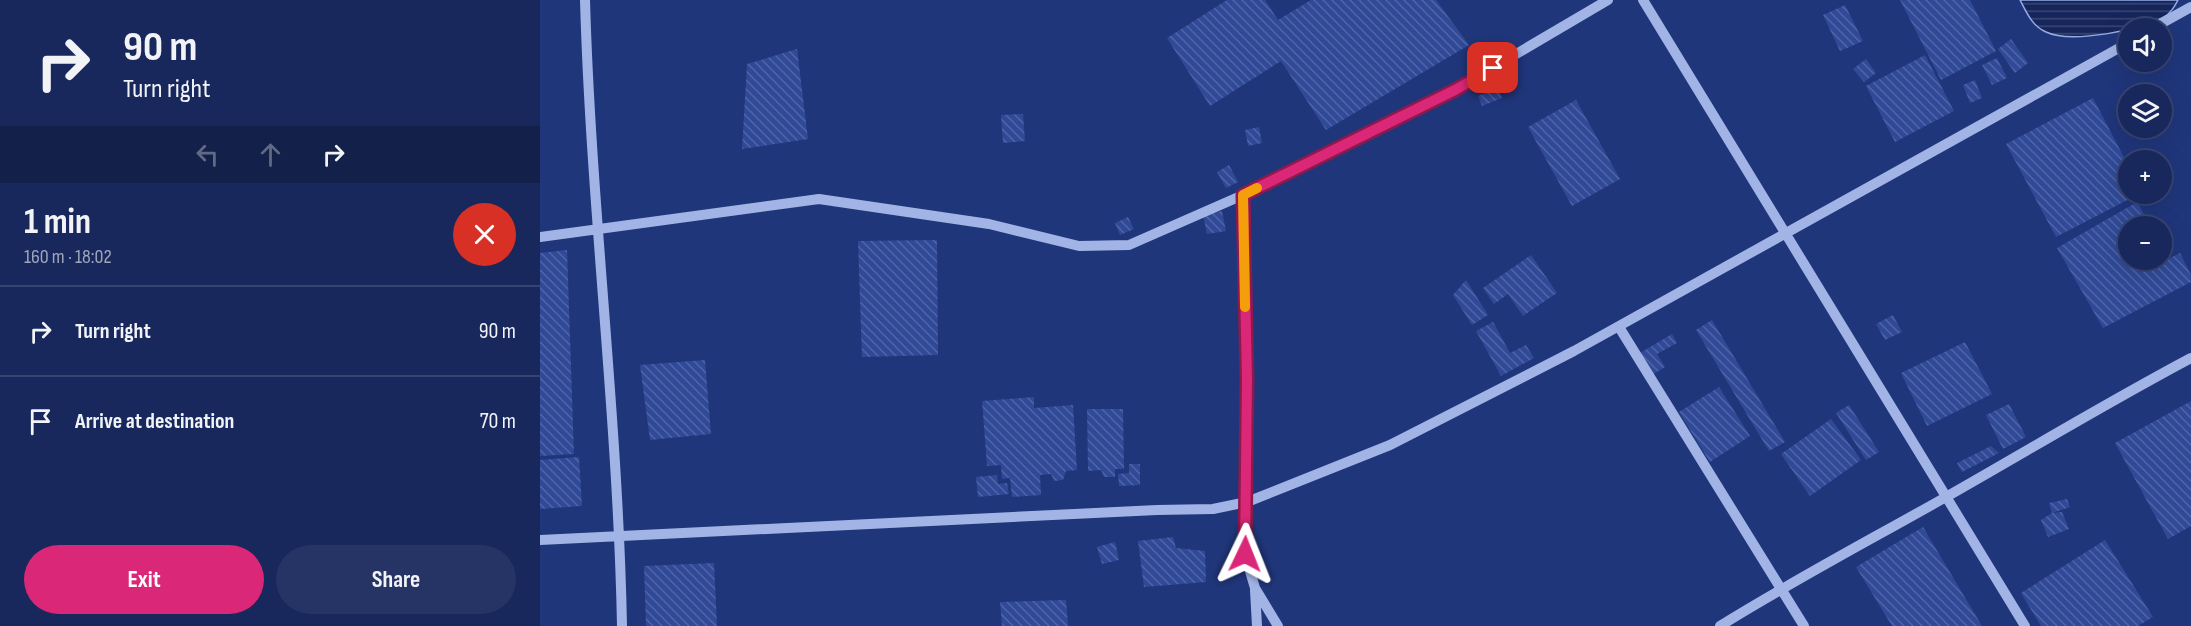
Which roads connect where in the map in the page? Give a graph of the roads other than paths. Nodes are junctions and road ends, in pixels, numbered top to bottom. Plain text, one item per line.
1 (585, 0) edge
2 (1608, 0) edge
3 (1643, 0) edge
4 (2191, 7) edge
5 (2171, 18) edge
6 (2118, 49) edge
7 (1243, 195) junction
8 (599, 230) junction
9 (1785, 234) junction
10 (540, 237) edge
11 (1618, 327) junction
12 (2191, 358) edge
13 (1947, 497) junction
14 (1246, 502) junction
15 (620, 535) junction
16 (540, 540) edge
17 (1255, 588) junction
18 (1781, 588) junction
19 (622, 626) edge
20 (1257, 626) edge
21 (1278, 626) edge
22 (1720, 626) edge
23 (1804, 626) edge
24 (2025, 626) edge

1 - 8 street
2 - 7 street
3 - 9 street
4 - 5 street
6 - 9 street
7 - 8 street
7 - 14 street
8 - 10 street
8 - 15 street
9 - 11 street
9 - 13 street
11 - 14 street
11 - 18 street
12 - 13 street
13 - 18 street
13 - 24 street
14 - 15 street
14 - 17 street
15 - 16 street
15 - 19 street
17 - 20 street
17 - 21 street
18 - 22 street
18 - 23 street

